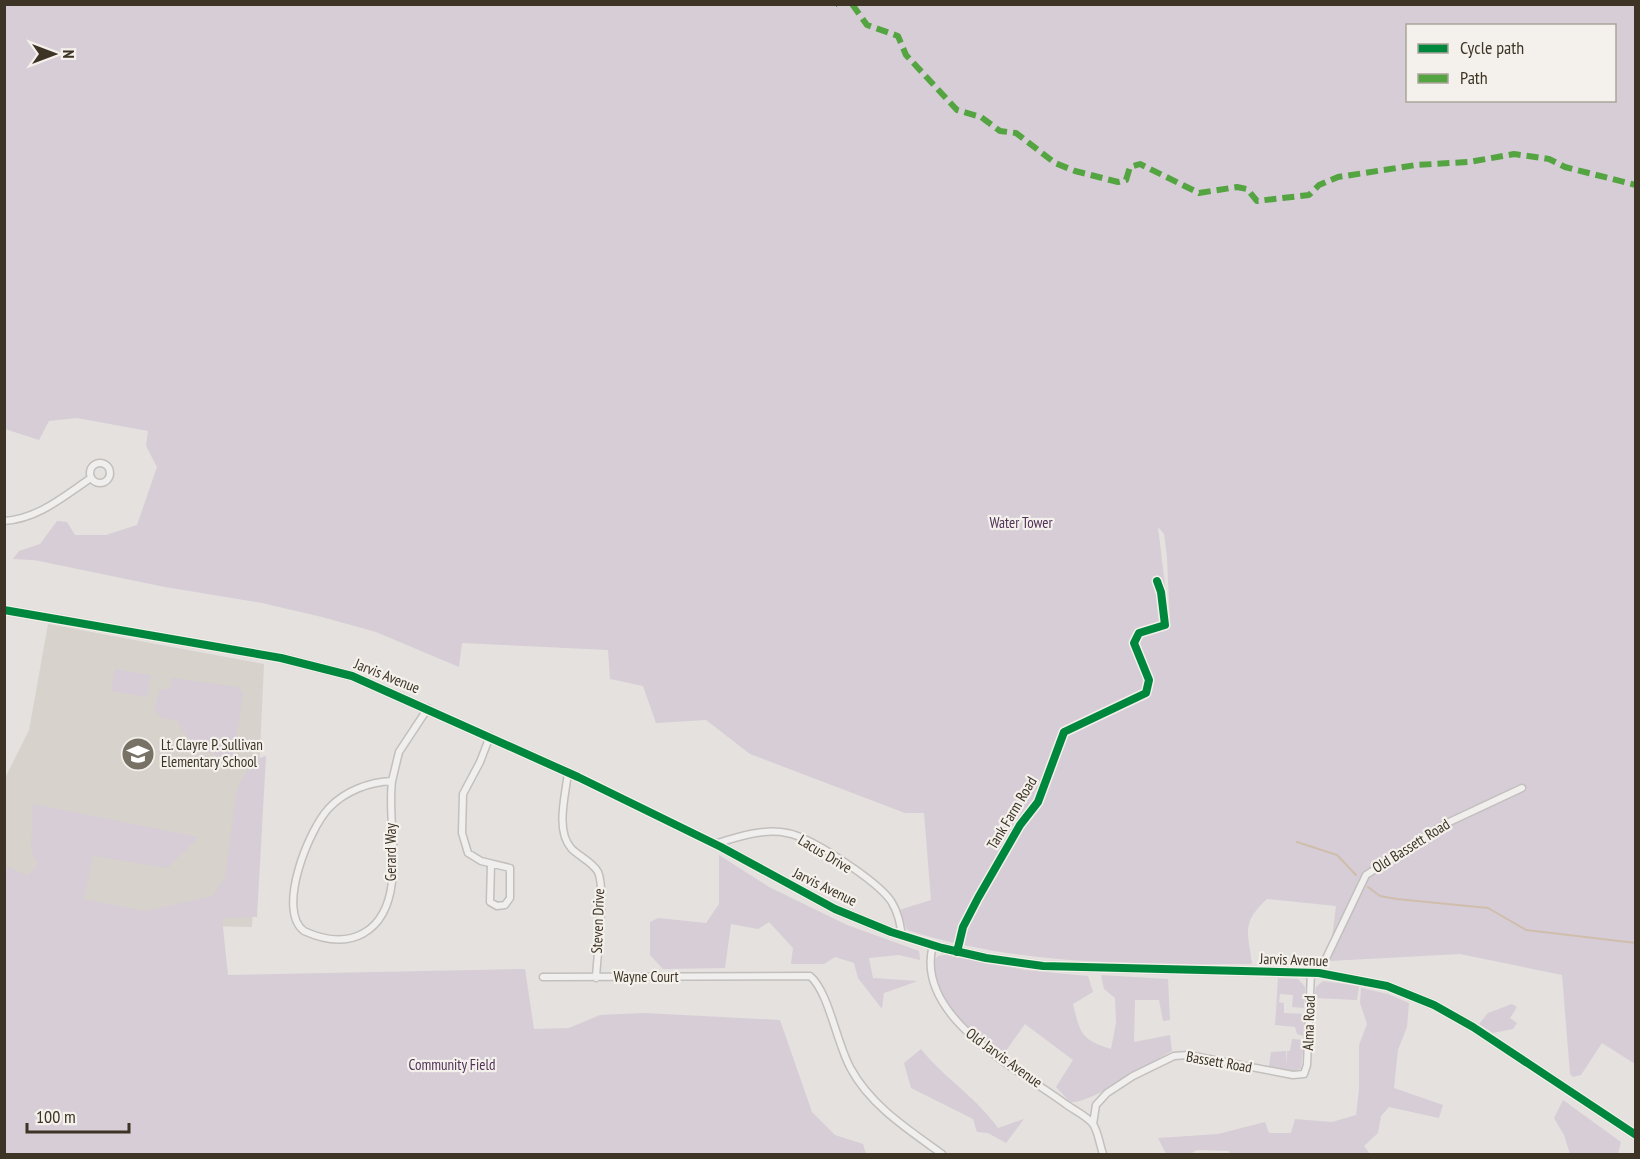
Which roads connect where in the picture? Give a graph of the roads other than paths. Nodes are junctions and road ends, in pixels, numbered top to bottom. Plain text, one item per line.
1 (91, 478) dead end
2 (4, 522) edge
3 (1157, 581) dead end
4 (4, 610) edge
5 (429, 708) junction
6 (490, 736) junction
7 (568, 772) junction
8 (392, 781) junction
9 (1522, 788) dead end
10 (714, 844) junction
11 (490, 864) junction
12 (902, 936) junction
13 (933, 945) junction
14 (957, 952) junction
15 (1315, 972) junction
16 (543, 977) dead end
17 (596, 978) junction
18 (1304, 1074) joint
19 (1093, 1124) junction
20 (1635, 1135) edge
21 (942, 1155) edge
22 (1103, 1155) edge

1 - 2 street
3 - 14 street, Tank Farm Road
4 - 5 street, Jarvis Avenue
5 - 6 street, Jarvis Avenue
5 - 8 street, Gerard Way
6 - 7 street, Jarvis Avenue
6 - 11 street
7 - 10 street, Jarvis Avenue
7 - 17 street, Steven Drive
8 - 8 street, Gerard Way
9 - 15 street, Old Bassett Road
10 - 12 street, Jarvis Avenue
10 - 12 street, Lacus Drive
11 - 11 street
12 - 13 street, Jarvis Avenue
13 - 14 street, Jarvis Avenue
13 - 19 street, Old Jarvis Avenue
14 - 15 street, Jarvis Avenue
15 - 18 street, Alma Road
15 - 20 street, Jarvis Avenue
16 - 17 street, Wayne Court
17 - 21 street, Wayne Court
18 - 19 street, Bassett Road
19 - 22 street

